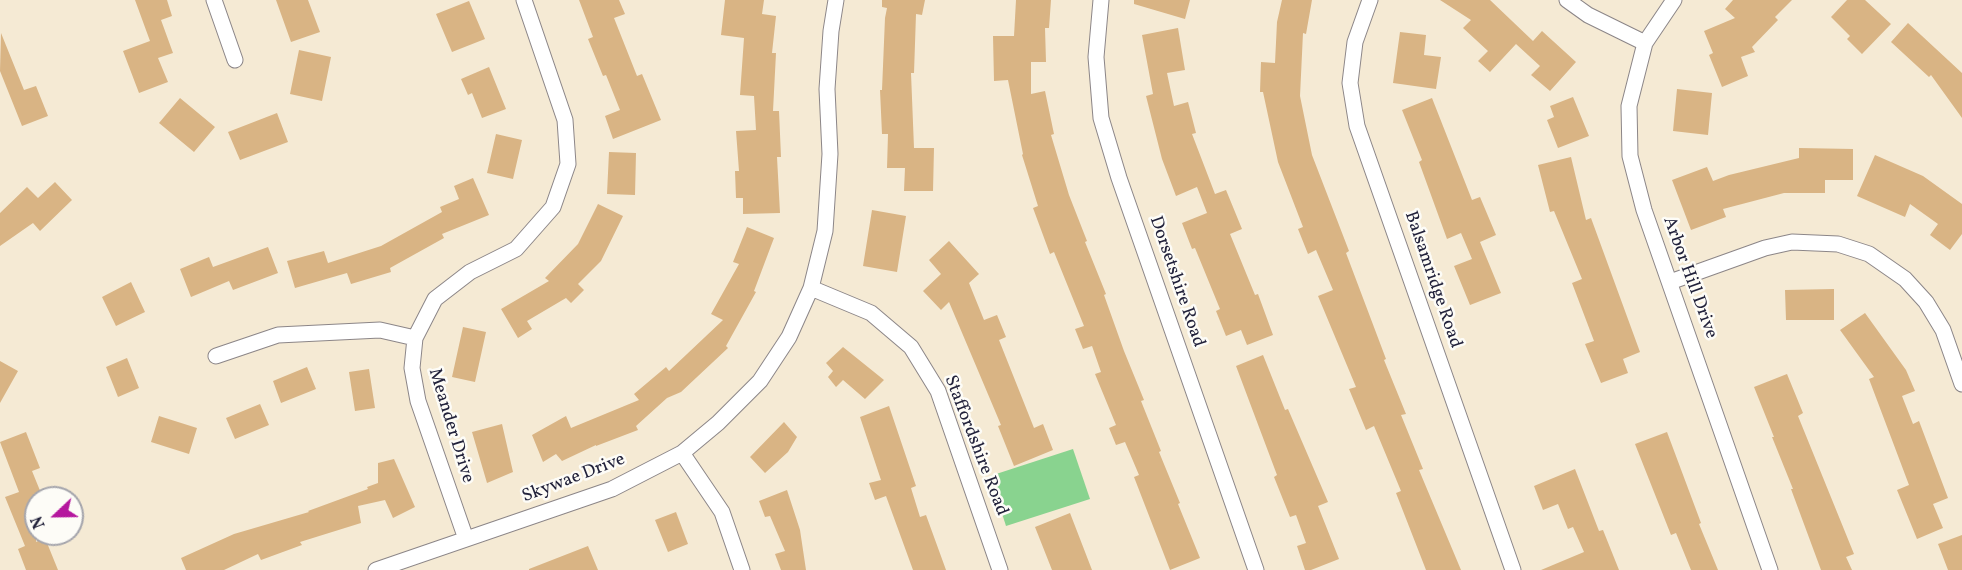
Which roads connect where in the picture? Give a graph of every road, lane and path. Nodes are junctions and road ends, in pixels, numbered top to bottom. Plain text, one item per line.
1 (214, 0) edge
2 (524, 0) edge
3 (836, 0) edge
4 (1101, 0) edge
5 (1370, 0) edge
6 (1567, 0) edge
7 (1674, 0) edge
8 (1645, 43) junction
9 (235, 60) dead end
10 (1670, 282) junction
11 (811, 288) junction
12 (415, 338) junction
13 (216, 356) dead end
14 (1962, 384) edge
15 (682, 453) junction
16 (466, 539) junction
17 (376, 570) edge
18 (742, 570) edge
19 (1000, 570) edge
20 (1256, 570) edge
21 (1513, 570) edge
22 (1770, 570) edge

1 - 9 street
2 - 12 street, Meander Drive
3 - 11 street, Skywae Drive
4 - 20 street, Dorsetshire Road
5 - 21 street, Balsamridge Road
6 - 8 street
7 - 8 street, Arbor Hill Drive
8 - 10 street, Arbor Hill Drive
10 - 14 street
10 - 22 street, Arbor Hill Drive
11 - 15 street, Skywae Drive
11 - 19 street, Staffordshire Road
12 - 13 street
12 - 16 street, Meander Drive
15 - 16 street, Skywae Drive
15 - 18 street
16 - 17 street, Skywae Drive

